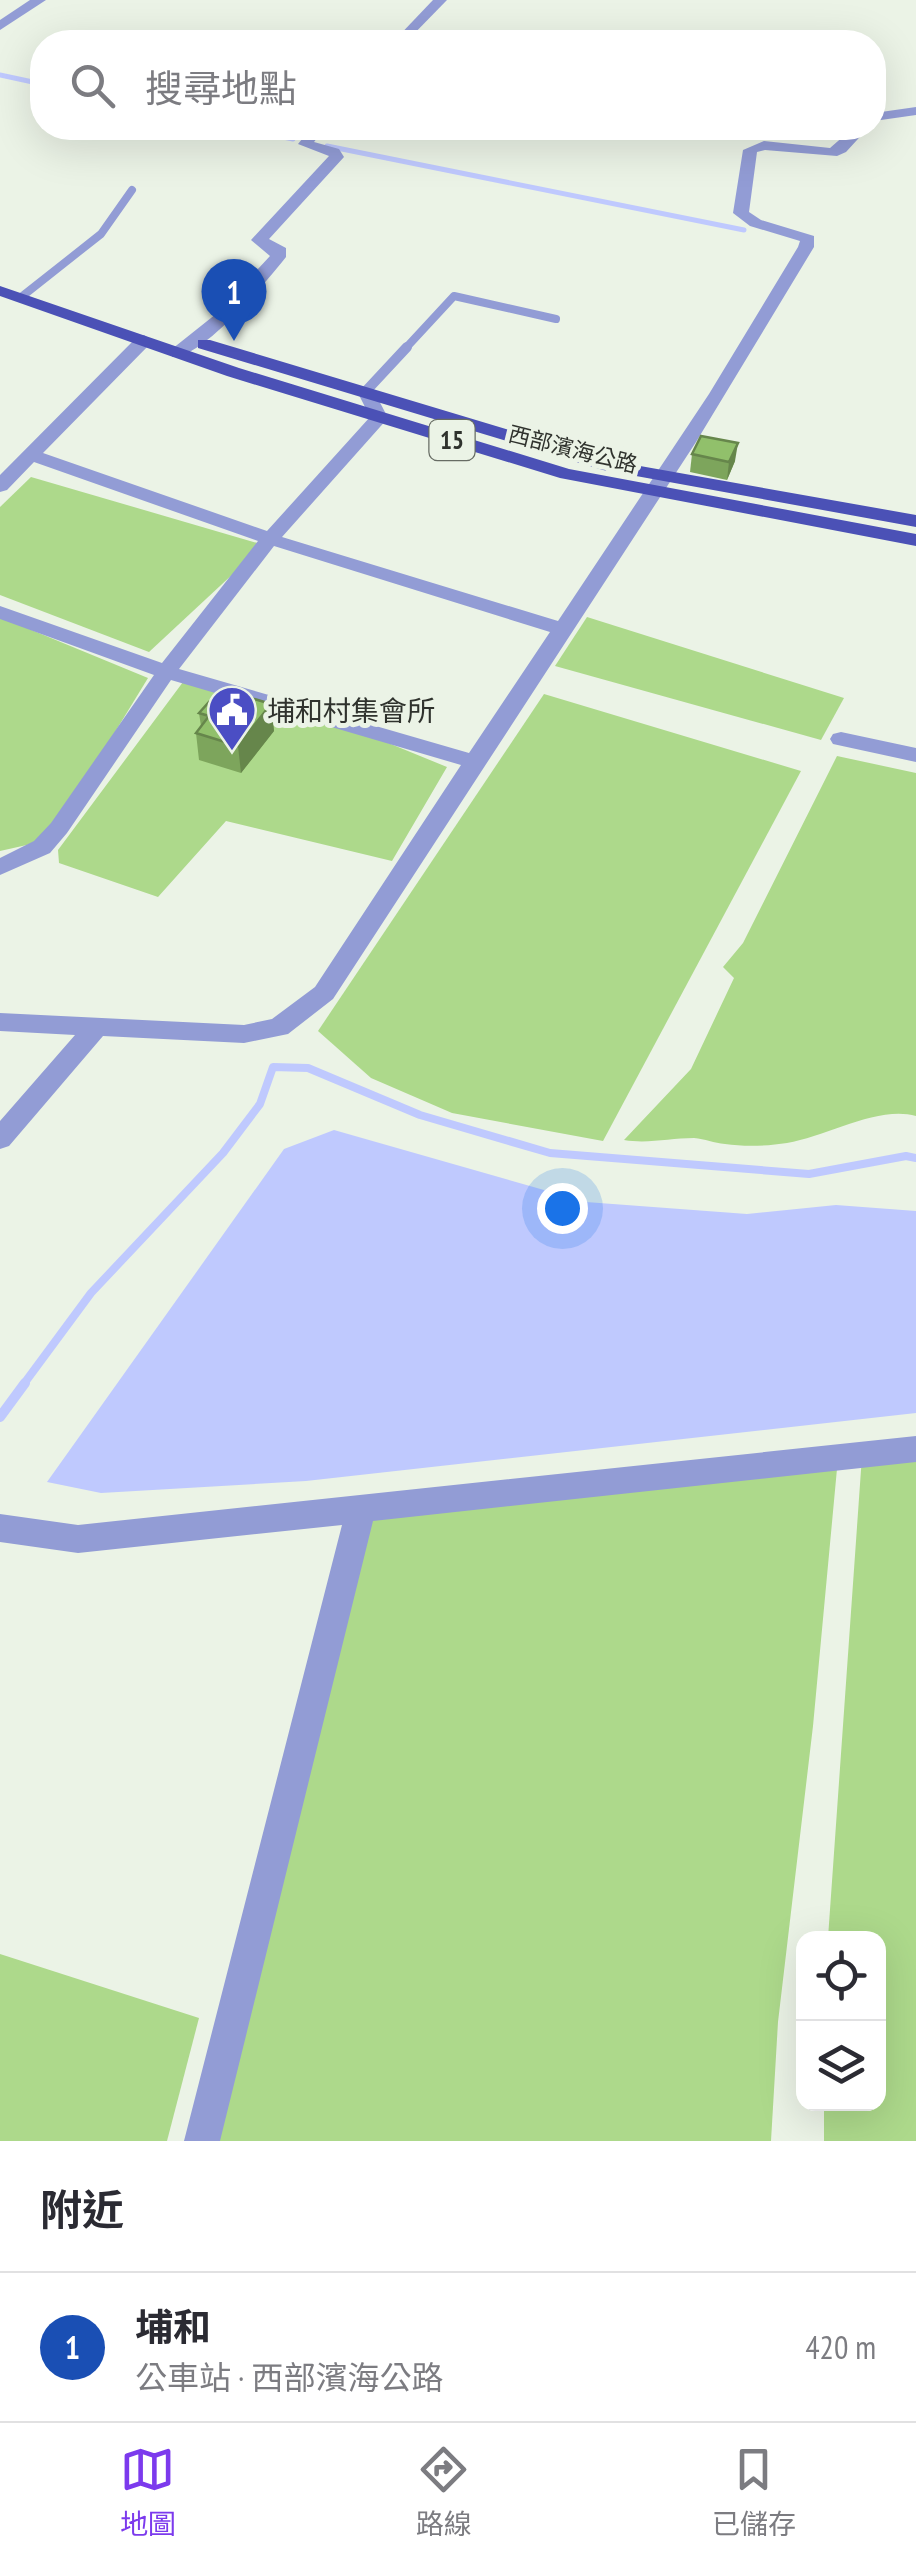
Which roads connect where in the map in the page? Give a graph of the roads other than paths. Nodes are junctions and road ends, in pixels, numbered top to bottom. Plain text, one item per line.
1 (39, 0) edge
2 (440, 0) edge
3 (0, 26) edge
4 (411, 30) edge
5 (916, 111) edge
6 (886, 115) edge
7 (308, 140) edge
8 (851, 140) edge
9 (132, 190) dead end
10 (0, 275) edge
11 (0, 291) edge
12 (28, 292) junction
13 (556, 319) dead end
14 (144, 340) junction
15 (186, 346) junction
16 (366, 392) junction
17 (379, 418) junction
18 (34, 456) junction
19 (661, 485) junction
20 (0, 486) edge
21 (916, 521) edge
22 (270, 539) junction
23 (916, 540) edge
24 (0, 612) edge
25 (562, 629) junction
26 (166, 672) junction
27 (841, 739) dead end
28 (916, 755) edge
29 (474, 762) junction
30 (0, 866) edge
31 (0, 1022) edge
32 (94, 1029) junction
33 (0, 1138) edge
34 (916, 1449) edge
35 (361, 1510) junction
36 (0, 1528) edge
37 (202, 2141) edge

1 - 3 street
2 - 4 street
5 - 6 street
7 - 15 street
8 - 19 street
9 - 12 lane
10 - 12 main road, 西部濱海公路 / 15
11 - 12 main road, 西部濱海公路 / 15
12 - 14 main road, 西部濱海公路 / 15
12 - 15 main road, 西部濱海公路 / 15
13 - 16 lane
14 - 15 main road, 西部濱海公路 / 15
14 - 18 street
15 - 16 main road, 西部濱海公路 / 15
15 - 17 main road, 西部濱海公路 / 15
16 - 17 street
16 - 19 main road, 西部濱海公路 / 15
17 - 19 main road, 西部濱海公路 / 15
17 - 22 street
18 - 20 street
18 - 22 street
19 - 21 main road, 西部濱海公路 / 15
19 - 23 main road, 西部濱海公路 / 15
19 - 25 street
22 - 25 street
22 - 26 street
24 - 26 street
25 - 29 street
26 - 29 street
26 - 30 street
27 - 28 street
29 - 32 street
31 - 32 street
32 - 33 street
34 - 35 street
35 - 36 street
35 - 37 street

